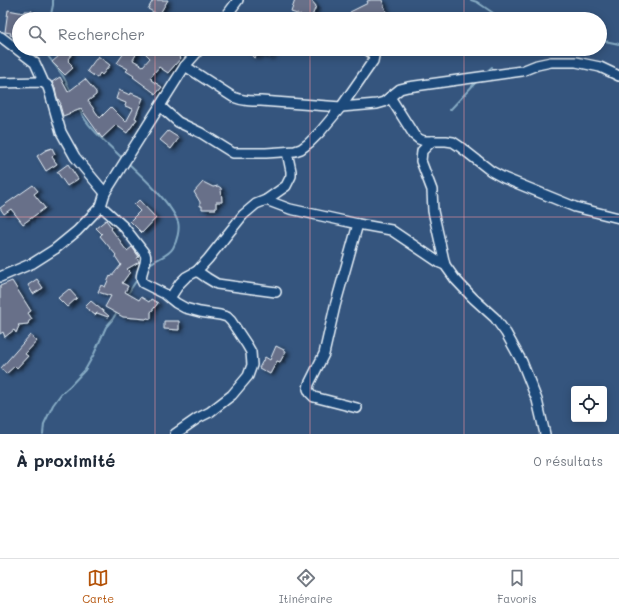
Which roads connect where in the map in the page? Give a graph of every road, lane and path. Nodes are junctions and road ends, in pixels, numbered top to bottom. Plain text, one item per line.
1 (238, 0) edge
2 (229, 12) edge
3 (1, 37) edge
4 (12, 45) edge
5 (26, 56) edge
6 (194, 56) edge
7 (374, 56) edge
8 (185, 66) junction
9 (619, 76) edge
10 (0, 83) edge
11 (44, 83) junction
12 (390, 97) junction
13 (160, 106) junction
14 (341, 106) junction
15 (432, 141) junction
16 (287, 152) junction
17 (105, 193) junction
18 (266, 200) junction
19 (101, 206) junction
20 (619, 218) edge
21 (358, 224) junction
22 (445, 265) junction
23 (197, 271) junction
24 (0, 277) edge
25 (276, 292) dead end
26 (170, 298) junction
27 (357, 408) dead end
28 (175, 434) edge
29 (545, 434) edge

1 - 2 street
3 - 4 street
5 - 11 street
6 - 8 street
7 - 14 street
8 - 13 street
8 - 14 street
9 - 12 street
10 - 11 street
11 - 17 street
12 - 14 street
12 - 15 street
13 - 16 street
13 - 17 street
14 - 16 street
15 - 20 street
15 - 22 street
16 - 18 street
17 - 19 street
18 - 21 street
18 - 23 street
19 - 24 street
19 - 26 street
21 - 22 street
21 - 27 street
22 - 29 street
23 - 25 street
23 - 26 street
26 - 28 street

